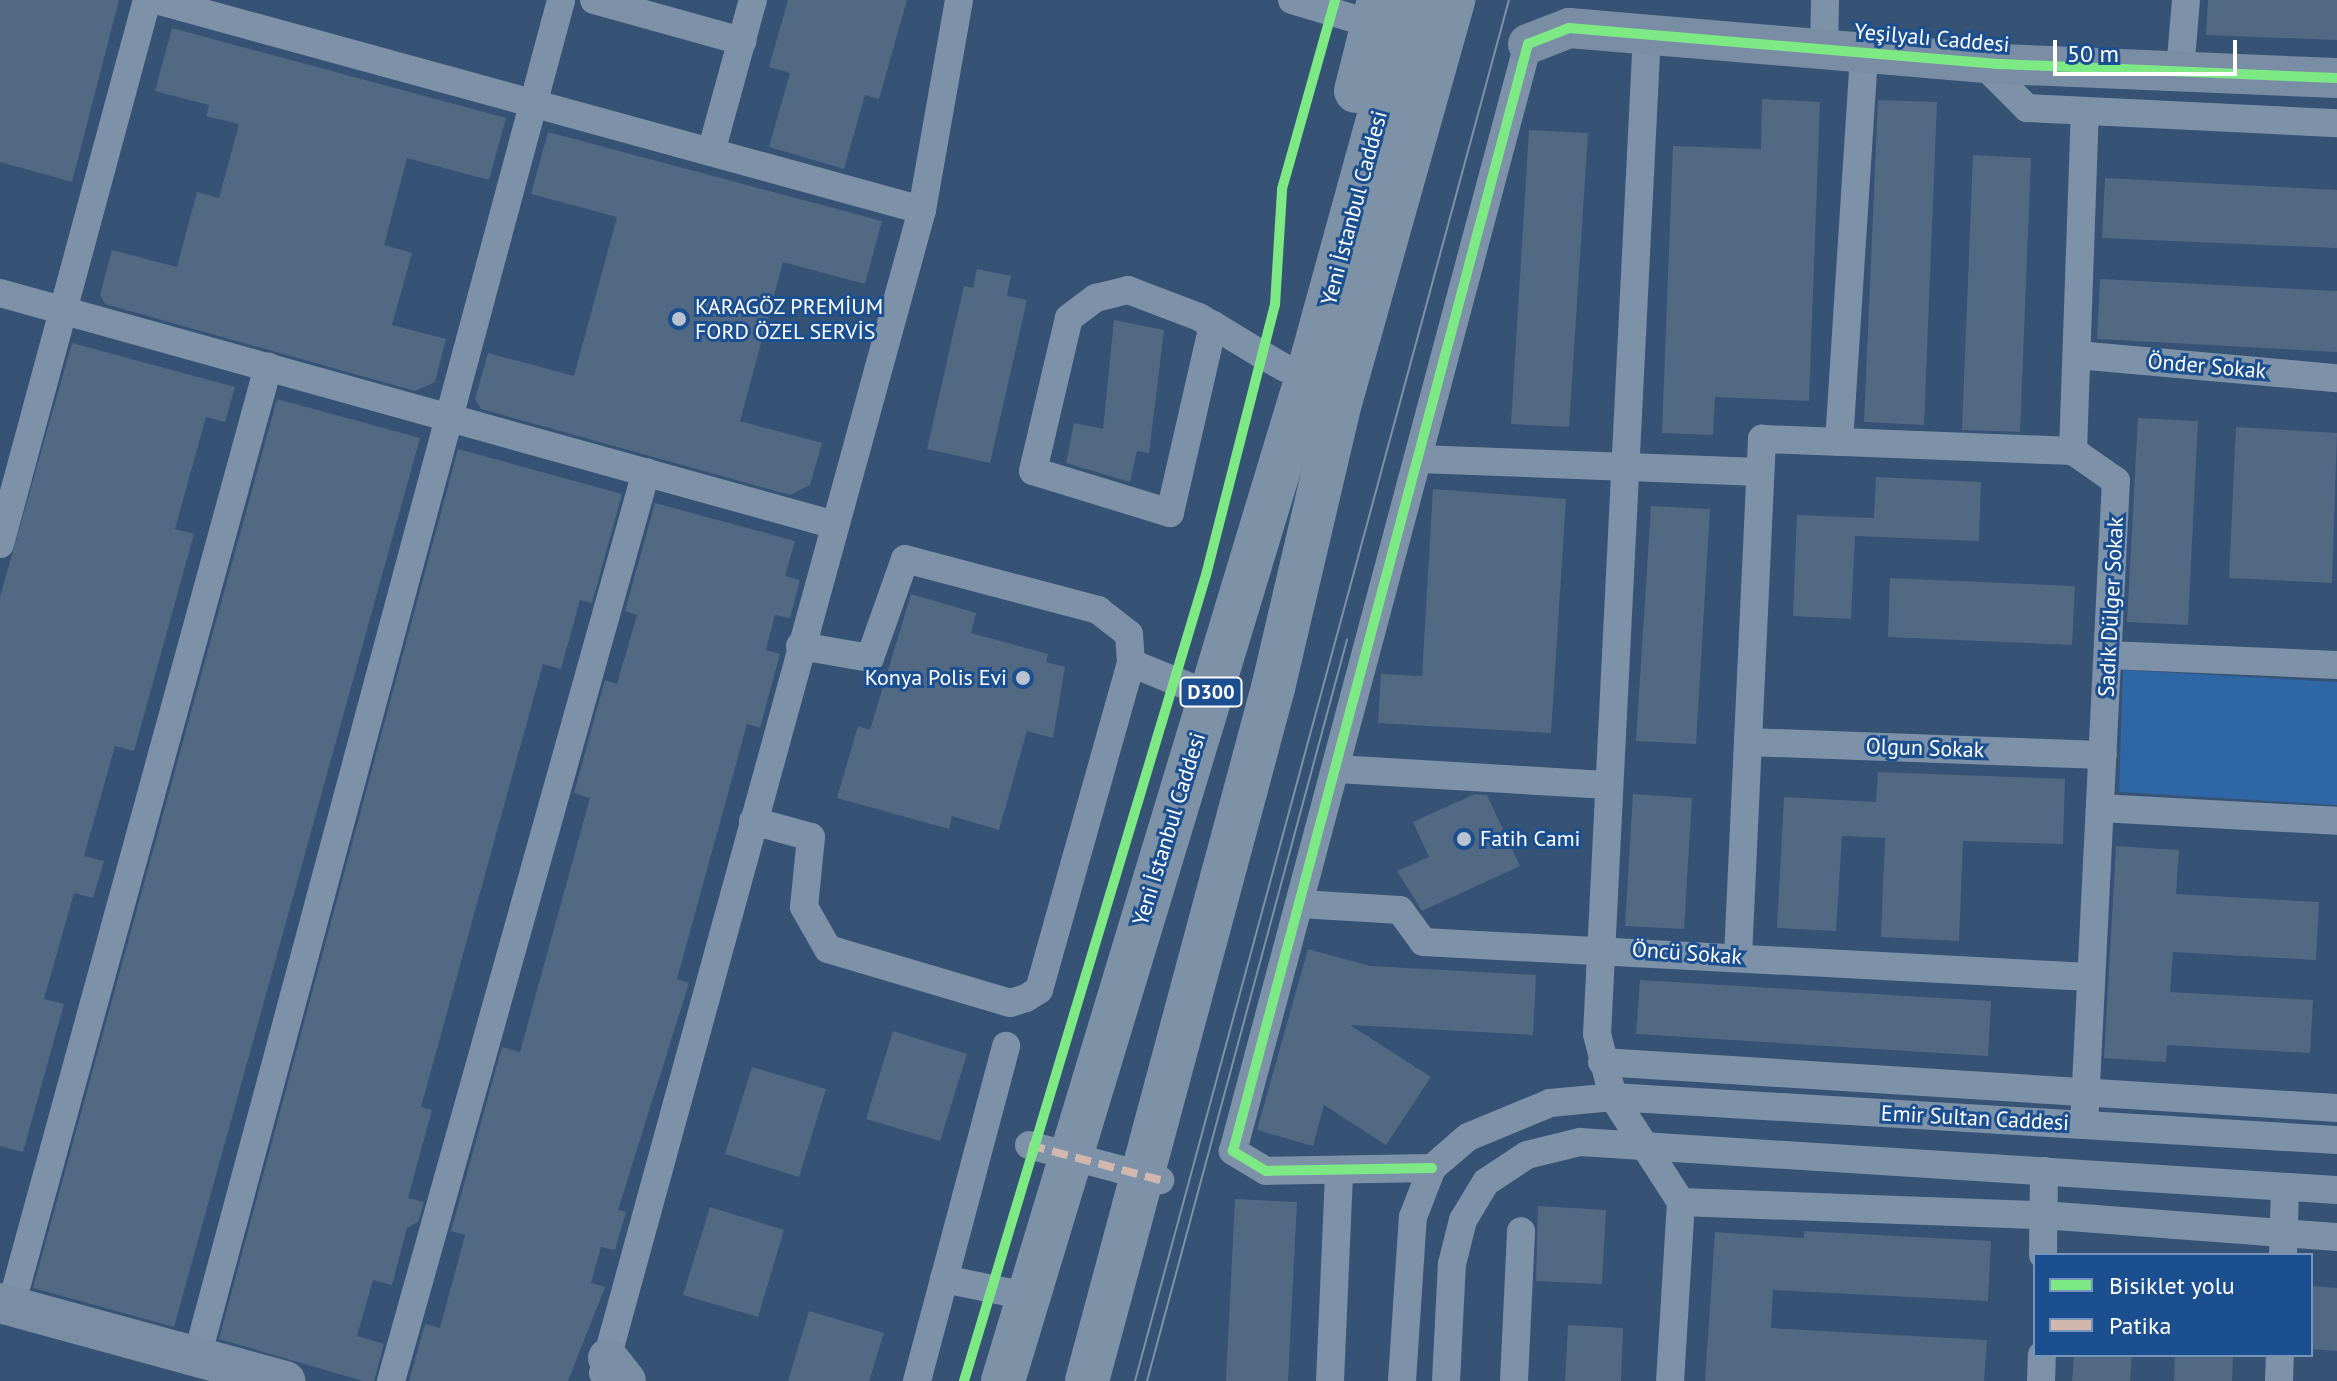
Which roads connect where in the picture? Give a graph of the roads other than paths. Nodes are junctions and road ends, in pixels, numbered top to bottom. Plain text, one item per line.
1 (147, 0) edge
2 (156, 0) edge
3 (561, 0) edge
4 (594, 0) edge
5 (753, 0) edge
6 (959, 0) edge
7 (1292, 0) edge
8 (1825, 0) edge
9 (2186, 0) edge
10 (1449, 2) edge
11 (1376, 12) edge
12 (1647, 34) junction
13 (742, 41) junction
14 (1528, 44) joint
15 (1824, 49) junction
16 (1864, 52) junction
17 (1982, 63) junction
18 (2180, 71) junction
19 (2337, 78) edge
20 (535, 104) junction
21 (2085, 111) junction
22 (2337, 123) edge
23 (711, 152) junction
24 (922, 210) junction
25 (0, 293) edge
26 (65, 311) junction
27 (1213, 325) junction
28 (2077, 355) junction
29 (268, 367) junction
30 (1285, 368) junction
31 (2337, 378) edge
32 (454, 419) junction
33 (1839, 442) junction
34 (2073, 451) junction
35 (1419, 459) junction
36 (1625, 465) junction
37 (646, 472) junction
38 (1760, 472) junction
39 (1264, 519) junction
40 (835, 525) junction
41 (0, 544) edge
42 (800, 646) junction
43 (2109, 655) junction
44 (1131, 663) junction
45 (2337, 665) edge
46 (1210, 695) junction
47 (1748, 742) junction
48 (2103, 755) junction
49 (1337, 769) junction
50 (1609, 785) junction
51 (2100, 808) junction
52 (753, 821) junction
53 (2337, 821) edge
54 (1300, 904) junction
55 (1601, 947) junction
56 (1738, 956) junction
57 (2090, 977) junction
58 (1006, 1046) dead end
59 (1602, 1062) junction
60 (2085, 1091) junction
61 (1613, 1097) junction
62 (2337, 1108) edge
63 (2084, 1125) junction
64 (2337, 1140) edge
65 (1639, 1143) junction
66 (1029, 1145) dead end
67 (1432, 1168) junction
68 (1339, 1171) junction
69 (2044, 1171) junction
70 (1160, 1180) dead end
71 (2285, 1187) junction
72 (2337, 1190) edge
73 (1681, 1202) junction
74 (2043, 1215) junction
75 (1521, 1231) dead end
76 (2337, 1237) edge
77 (2284, 1244) edge
78 (2043, 1253) edge
79 (944, 1279) junction
80 (1026, 1296) junction
81 (5, 1305) edge
82 (197, 1357) junction
83 (2042, 1357) edge
84 (2280, 1357) edge
85 (612, 1373) edge
86 (286, 1381) edge
87 (391, 1381) edge
88 (917, 1381) edge
89 (1003, 1381) edge
90 (1087, 1381) edge
91 (1330, 1381) edge
92 (1402, 1381) edge
93 (1446, 1381) edge
94 (1514, 1381) edge
95 (1670, 1381) edge
96 (2041, 1381) edge
97 (2279, 1381) edge

1 - 26 street
2 - 20 street
3 - 20 street
4 - 13 street
5 - 13 street
6 - 24 street
7 - 11 street
8 - 15 street
9 - 18 street
10 - 39 highway, Yeni İstanbul Caddesi / D300
10 - 90 highway, Yeni İstanbul Caddesi / D300
11 - 30 highway
12 - 14 street, Yeşilyalı Caddesi
12 - 15 street, Yeşilyalı Caddesi
12 - 36 street
13 - 23 street
14 - 35 street
15 - 16 street, Yeşilyalı Caddesi
16 - 17 street, Yeşilyalı Caddesi
16 - 33 street
17 - 18 street, Yeşilyalı Caddesi
17 - 21 street
18 - 19 street, Yeşilyalı Caddesi
20 - 23 street
20 - 32 street
21 - 22 street
21 - 28 street
23 - 24 street
24 - 40 street
25 - 26 street
26 - 29 street
26 - 41 street
27 - 27 street
27 - 30 street
28 - 31 street, Önder Sokak
28 - 34 street
29 - 32 street
29 - 81 street
30 - 39 highway
32 - 37 street
32 - 82 street
33 - 34 street
33 - 38 street
34 - 43 street, Sadık Dülger Sokak
35 - 36 street
35 - 49 street
36 - 38 street
36 - 50 street
37 - 40 street
37 - 87 street
38 - 47 street
39 - 46 highway, Yeni İstanbul Caddesi / D300
40 - 42 street
42 - 44 street
42 - 52 street
43 - 45 street
43 - 48 street, Sadık Dülger Sokak
44 - 46 street
44 - 52 street
46 - 80 highway, Yeni İstanbul Caddesi / D300
47 - 48 street, Olgun Sokak
47 - 56 street
48 - 51 street, Sadık Dülger Sokak
49 - 50 street
49 - 54 street
50 - 55 street
51 - 53 street
51 - 57 street, Sadık Dülger Sokak
52 - 85 street
54 - 55 street, Öncü Sokak
54 - 68 street
55 - 56 street, Öncü Sokak
55 - 59 street
56 - 57 street, Öncü Sokak
57 - 60 street, Sadık Dülger Sokak
58 - 79 street
59 - 60 street
59 - 61 street
60 - 62 street
60 - 63 street, Sadık Dülger Sokak
61 - 63 street, Emir Sultan Caddesi
61 - 65 street
61 - 67 street, Emir Sultan Caddesi
63 - 64 street, Emir Sultan Caddesi
65 - 69 street
65 - 73 street
65 - 93 street
66 - 70 street, bridge
67 - 68 street
67 - 92 street
68 - 91 street
69 - 71 street
69 - 74 street
71 - 72 street
71 - 77 street
73 - 74 street
73 - 95 street
74 - 77 street
74 - 78 street
75 - 94 street
76 - 77 street
79 - 80 street
79 - 88 street
80 - 89 highway, Yeni İstanbul Caddesi / D300
81 - 82 street
82 - 86 street
83 - 96 street
84 - 97 street

